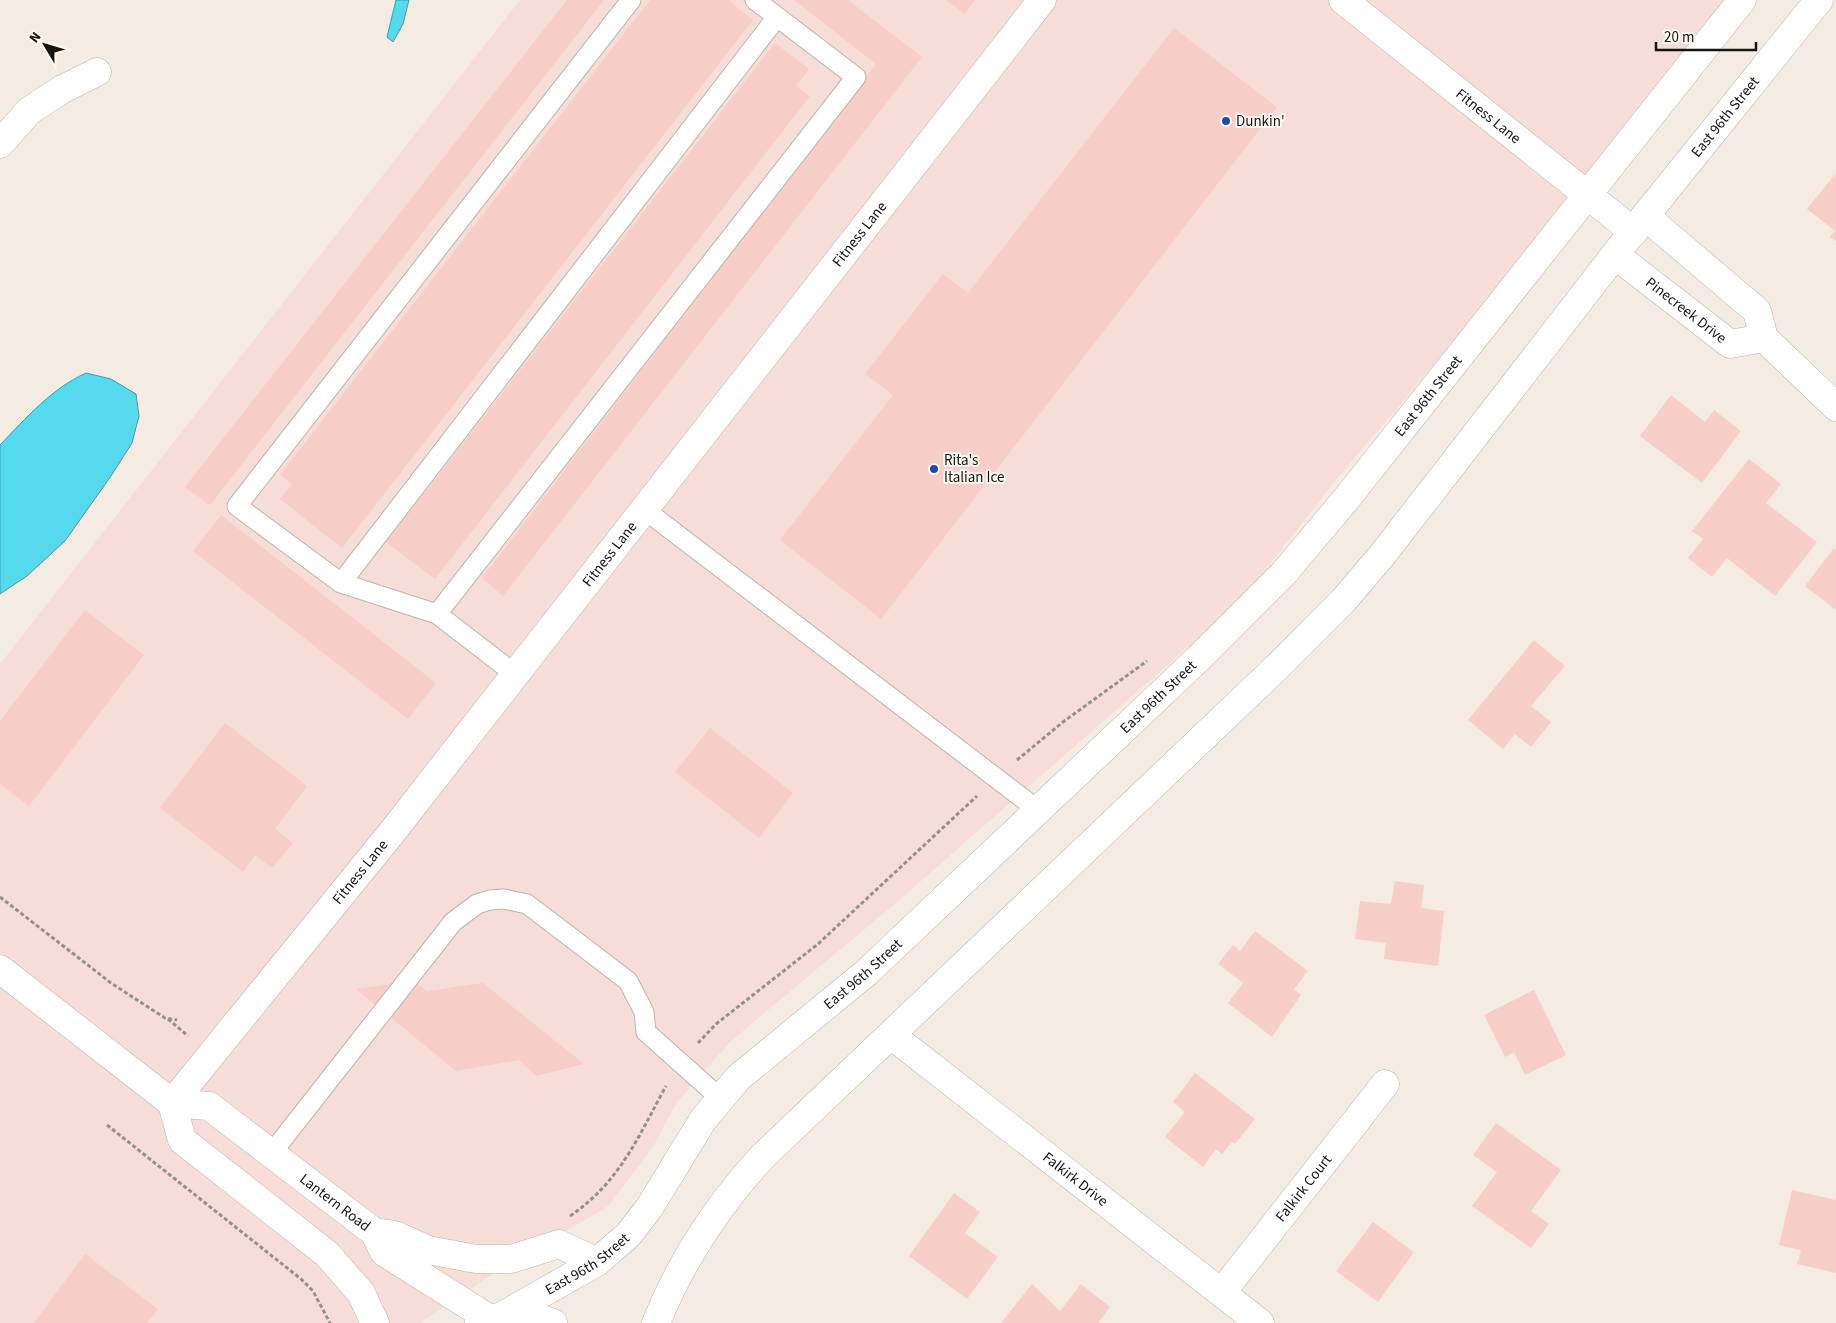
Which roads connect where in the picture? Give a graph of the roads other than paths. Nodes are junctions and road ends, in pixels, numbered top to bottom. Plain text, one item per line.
1 (631, 0) edge
2 (755, 0) edge
3 (1042, 0) edge
4 (1343, 0) edge
5 (1742, 0) edge
6 (1819, 0) edge
7 (777, 17) junction
8 (97, 72) dead end
9 (0, 144) edge
10 (1588, 196) junction
11 (1639, 224) junction
12 (1615, 255) junction
13 (1764, 338) junction
14 (1836, 407) edge
15 (645, 510) junction
16 (341, 583) junction
17 (437, 614) junction
18 (516, 675) junction
19 (1038, 810) junction
20 (0, 969) edge
21 (891, 1035) junction
22 (1385, 1084) dead end
23 (720, 1098) junction
24 (172, 1104) junction
25 (271, 1154) junction
26 (374, 1232) junction
27 (597, 1262) junction
28 (1222, 1292) junction
29 (490, 1319) edge
30 (376, 1323) edge
31 (553, 1323) edge
32 (656, 1323) edge
33 (1260, 1323) edge

1 - 16 lane
2 - 7 lane
3 - 15 street, Fitness Lane
4 - 10 street, Fitness Lane
5 - 10 street, East 96th Street
6 - 11 street, East 96th Street
7 - 16 lane
7 - 17 lane
8 - 9 street
10 - 11 street, Fitness Lane
10 - 19 street, East 96th Street
11 - 12 street, East 96th Street
11 - 13 street
12 - 13 street, Pinecreek Drive
12 - 21 street, East 96th Street
13 - 14 street
15 - 18 street, Fitness Lane
15 - 19 lane
16 - 17 lane
17 - 18 lane
18 - 24 street, Fitness Lane
19 - 23 street, East 96th Street
20 - 24 street
21 - 28 street, Falkirk Drive
21 - 32 street, East 96th Street
22 - 28 street, Falkirk Court
23 - 25 lane
23 - 27 street, East 96th Street
24 - 25 street, Lantern Road
24 - 30 street
25 - 26 street, Lantern Road
26 - 27 street
26 - 29 street, Lantern Road
27 - 29 street, East 96th Street
28 - 33 street, Falkirk Drive
29 - 31 street

